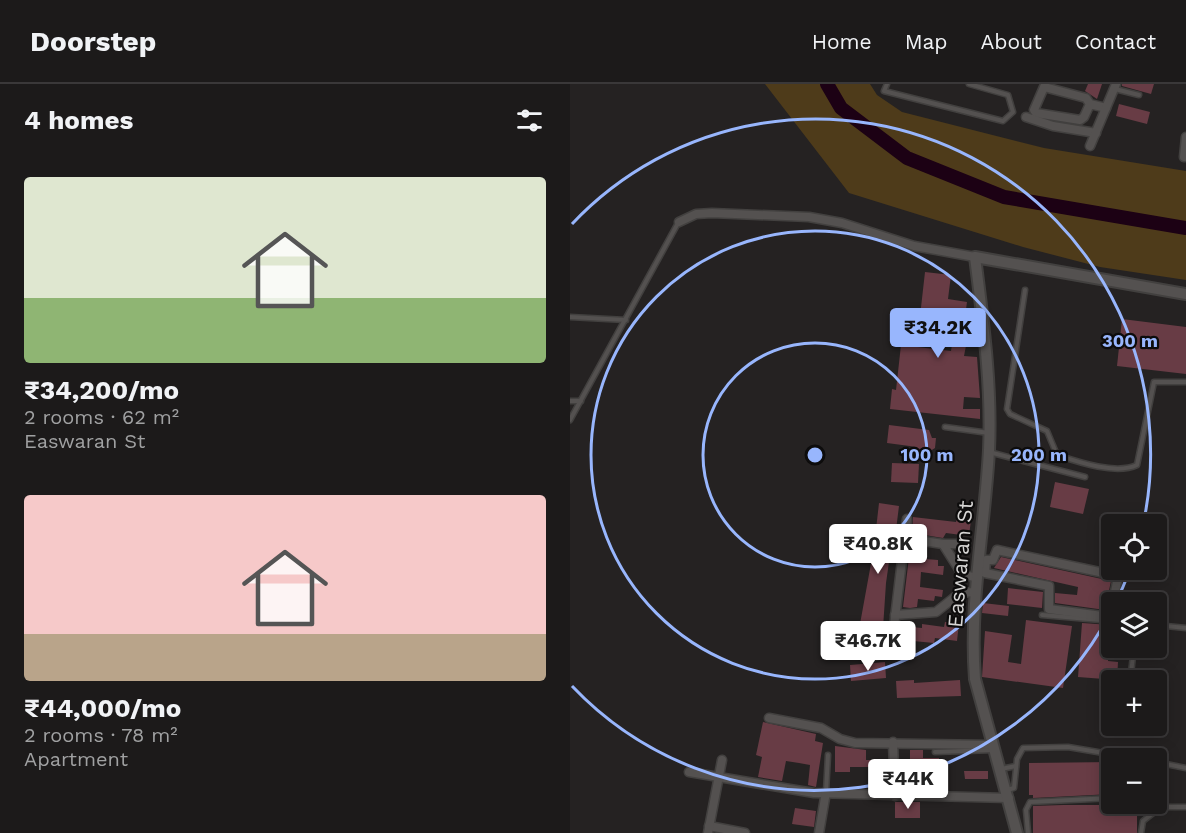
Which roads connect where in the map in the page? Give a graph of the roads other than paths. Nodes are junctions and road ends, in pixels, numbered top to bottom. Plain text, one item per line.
1 (887, 84) edge
2 (969, 84) edge
3 (1115, 87) edge
4 (1139, 95) dead end
5 (1090, 104) junction
6 (1106, 108) junction
7 (1013, 112) junction
8 (1026, 117) joint
9 (1096, 133) junction
10 (1186, 137) edge
11 (1090, 146) dead end
12 (1184, 157) dead end
13 (679, 222) joint
14 (975, 257) junction
15 (1025, 290) dead end
16 (1186, 294) edge
17 (570, 317) edge
18 (626, 320) junction
19 (1186, 381) edge
20 (570, 400) edge
21 (581, 401) junction
22 (570, 420) edge
23 (945, 427) dead end
24 (989, 433) junction
25 (988, 452) junction
26 (1084, 477) dead end
27 (907, 519) dead end
28 (904, 538) junction
29 (943, 544) junction
30 (966, 544) dead end
31 (980, 572) junction
32 (975, 592) junction
33 (1115, 592) edge
34 (895, 615) junction
35 (1042, 615) dead end
36 (1101, 615) edge
37 (1101, 620) edge
38 (1167, 627) edge
39 (1186, 628) edge
40 (872, 657) dead end
41 (769, 718) dead end
42 (893, 742) junction
43 (994, 747) junction
44 (935, 752) dead end
45 (1101, 753) edge
46 (828, 755) dead end
47 (722, 760) dead end
48 (1167, 764) edge
49 (1016, 766) junction
50 (1186, 768) edge
51 (1000, 769) junction
52 (689, 772) dead end
53 (718, 779) junction
54 (826, 792) junction
55 (1007, 794) junction
56 (895, 796) junction
57 (1101, 799) edge
58 (1167, 807) edge
59 (1186, 807) edge
60 (1152, 814) edge
61 (708, 829) edge
62 (745, 833) edge
63 (819, 833) edge
64 (1017, 833) edge
65 (1028, 833) edge
66 (1142, 833) edge

1 - 7 lane
2 - 7 lane
3 - 4 lane
3 - 6 street
5 - 5 street
5 - 6 street
6 - 9 street
7 - 8 lane
8 - 9 street
9 - 11 street
10 - 12 street
13 - 14 street
13 - 18 lane
14 - 16 street
14 - 24 street, Easwaran St
15 - 19 lane
17 - 18 lane
18 - 21 lane
20 - 21 lane
21 - 22 lane
23 - 24 lane
24 - 25 street, Easwaran St
25 - 26 lane
25 - 31 street, Easwaran St
27 - 28 street
28 - 29 street
28 - 34 street
29 - 30 street
29 - 31 street
31 - 32 street, Easwaran St
31 - 33 street
31 - 36 street
32 - 34 street
32 - 43 street, Easwaran St
34 - 40 street
35 - 37 lane
38 - 39 lane
41 - 42 street
42 - 43 street
42 - 56 street
43 - 44 lane
43 - 51 street, Easwaran St
45 - 49 lane
46 - 54 lane
47 - 53 street
48 - 50 lane
49 - 51 lane
49 - 55 lane
51 - 55 street, Easwaran St
52 - 53 street
53 - 54 street
53 - 61 street
54 - 56 street
54 - 63 street
55 - 56 street
55 - 64 street, Easwaran St
57 - 65 lane
58 - 59 lane
60 - 66 lane
61 - 62 street

